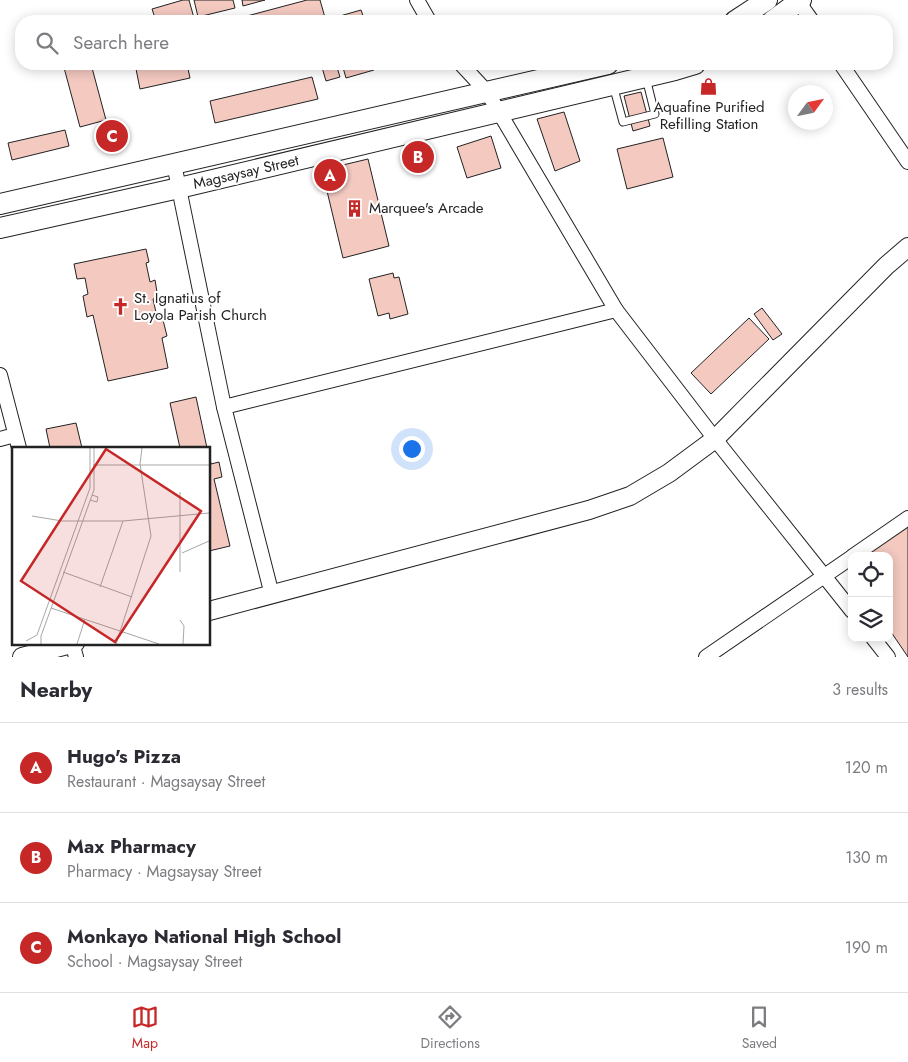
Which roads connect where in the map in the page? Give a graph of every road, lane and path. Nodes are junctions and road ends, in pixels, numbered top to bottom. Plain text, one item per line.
1 (418, 0) edge
2 (767, 0) edge
3 (799, 1) edge
4 (426, 15) edge
5 (744, 15) edge
6 (780, 15) edge
7 (808, 15) edge
8 (467, 70) edge
9 (582, 70) edge
10 (672, 70) edge
11 (845, 70) edge
12 (646, 77) junction
13 (613, 85) junction
14 (487, 92) junction
15 (499, 112) junction
16 (908, 162) edge
17 (174, 164) junction
18 (179, 188) junction
19 (0, 204) edge
20 (0, 228) edge
21 (908, 247) edge
22 (616, 310) junction
23 (0, 375) edge
24 (224, 407) junction
25 (0, 439) edge
26 (715, 439) junction
27 (17, 442) edge
28 (908, 518) edge
29 (859, 552) edge
30 (848, 559) edge
31 (824, 576) junction
32 (272, 595) junction
33 (848, 606) edge
34 (210, 610) edge
35 (876, 642) edge
36 (69, 644) edge
37 (73, 644) edge
38 (22, 657) edge
39 (76, 657) edge
40 (706, 657) edge
41 (888, 657) edge

1 - 4 street
2 - 5 main road
3 - 6 main road
3 - 7 street
8 - 14 street
9 - 14 main road, Magsaysay Street
10 - 12 main road, Magsaysay Street
11 - 16 street
12 - 13 main road, Magsaysay Street
12 - 13 lane
13 - 15 main road, Magsaysay Street
14 - 15 street
14 - 17 main road, Magsaysay Street
15 - 18 main road, Magsaysay Street
15 - 22 street
17 - 18 street
17 - 19 main road, Magsaysay Street
18 - 20 main road, Magsaysay Street
18 - 24 street
21 - 26 street
22 - 24 street
22 - 26 street
23 - 27 street
24 - 32 street
25 - 27 street
26 - 31 street
26 - 32 street
28 - 29 street
30 - 31 street
31 - 33 street
31 - 40 street
32 - 34 street
35 - 41 street
36 - 38 street
37 - 39 street

